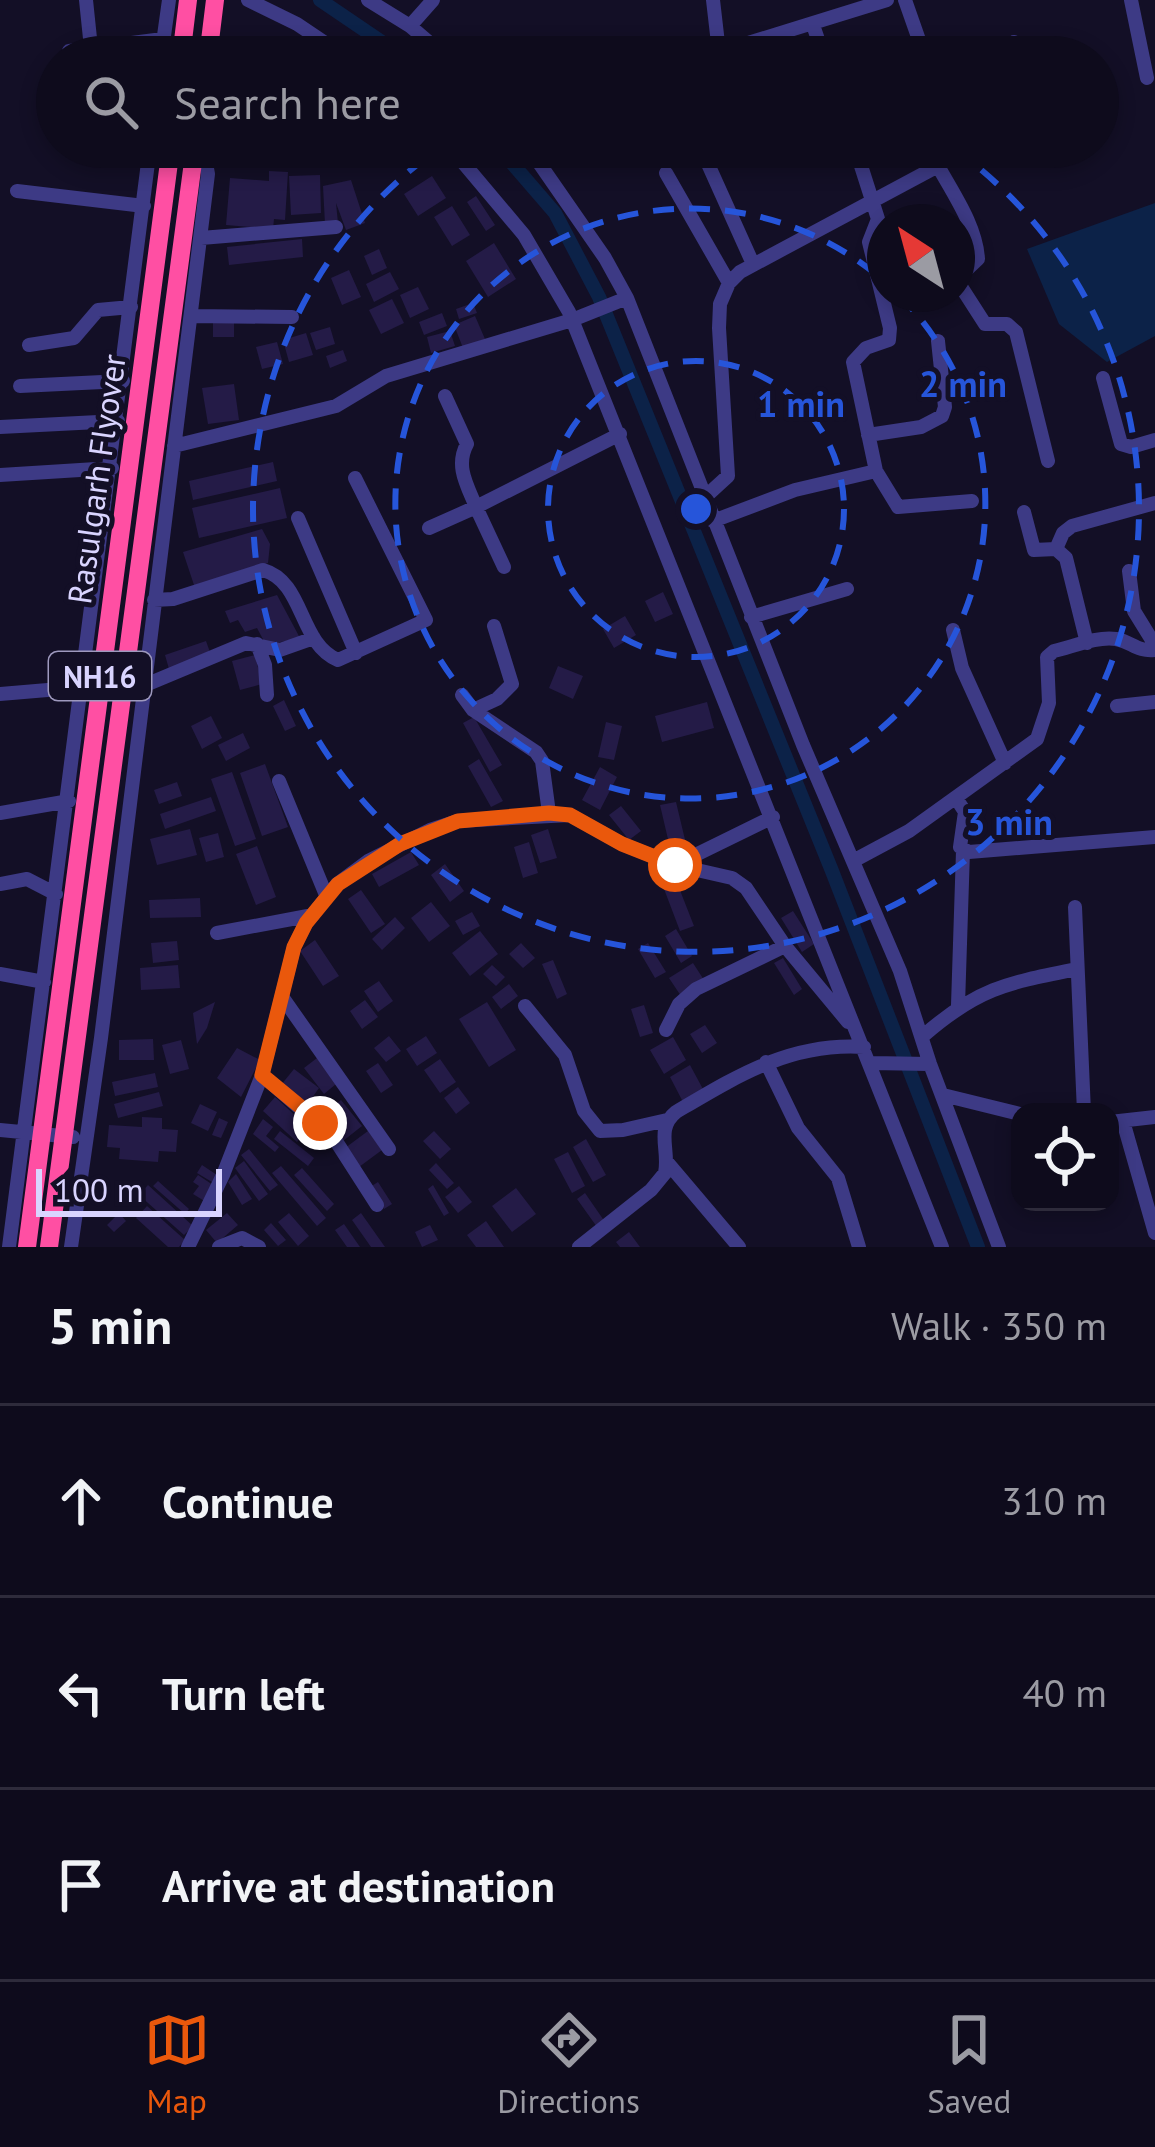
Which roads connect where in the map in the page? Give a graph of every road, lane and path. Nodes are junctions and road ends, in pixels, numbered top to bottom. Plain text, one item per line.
1 (86, 0) edge
2 (169, 0) edge
3 (188, 0) edge
4 (215, 0) edge
5 (248, 0) edge
6 (368, 0) edge
7 (433, 0) edge
8 (713, 0) edge
9 (832, 0) edge
10 (887, 0) edge
11 (905, 0) edge
12 (1131, 0) edge
13 (836, 17) junction
14 (812, 25) junction
15 (410, 26) junction
16 (90, 36) edge
17 (163, 36) edge
18 (184, 36) edge
19 (211, 36) edge
20 (315, 36) edge
21 (422, 36) edge
22 (717, 36) edge
23 (774, 36) edge
24 (816, 36) edge
25 (918, 36) edge
26 (1147, 78) dead end
27 (148, 168) edge
28 (167, 168) edge
29 (192, 168) edge
30 (207, 168) edge
31 (468, 168) edge
32 (543, 168) edge
33 (710, 168) edge
34 (862, 168) edge
35 (928, 168) edge
36 (950, 168) edge
37 (666, 173) dead end
38 (17, 191) dead end
39 (874, 202) junction
40 (144, 206) junction
41 (335, 227) dead end
42 (201, 238) junction
43 (752, 264) junction
44 (729, 283) junction
45 (627, 298) junction
46 (131, 308) junction
47 (191, 316) junction
48 (292, 317) dead end
49 (577, 318) junction
50 (938, 341) dead end
51 (29, 345) dead end
52 (1103, 378) dead end
53 (131, 382) junction
54 (20, 386) dead end
55 (445, 396) dead end
56 (118, 421) junction
57 (0, 427) edge
58 (620, 434) junction
59 (868, 435) junction
60 (1155, 441) edge
61 (174, 446) junction
62 (1048, 461) dead end
63 (112, 468) junction
64 (876, 471) junction
65 (0, 475) edge
66 (355, 478) dead end
67 (704, 498) junction
68 (972, 501) dead end
69 (1155, 502) edge
70 (476, 507) junction
71 (1024, 512) dead end
72 (298, 518) dead end
73 (713, 521) junction
74 (429, 528) dead end
75 (1055, 550) junction
76 (504, 567) dead end
77 (1130, 571) dead end
78 (847, 589) dead end
79 (154, 600) junction
80 (752, 617) junction
81 (494, 626) dead end
82 (953, 630) dead end
83 (314, 638) junction
84 (1087, 643) junction
85 (257, 644) junction
86 (1155, 647) edge
87 (356, 653) junction
88 (143, 686) junction
89 (83, 687) junction
90 (0, 694) edge
91 (462, 694) dead end
92 (267, 695) dead end
93 (1155, 702) edge
94 (1118, 706) dead end
95 (473, 710) junction
96 (1005, 763) junction
97 (279, 781) dead end
98 (956, 798) junction
99 (69, 801) junction
100 (0, 813) edge
101 (549, 813) junction
102 (772, 818) junction
103 (1155, 837) edge
104 (963, 851) junction
105 (853, 861) junction
106 (675, 865) junction
107 (0, 884) edge
108 (56, 894) junction
109 (326, 895) junction
110 (1075, 907) dead end
111 (313, 915) junction
112 (217, 933) dead end
113 (785, 946) junction
114 (1077, 970) junction
115 (0, 974) edge
116 (44, 982) junction
117 (283, 998) junction
118 (958, 1005) junction
119 (525, 1006) dead end
120 (666, 1030) dead end
121 (923, 1036) junction
122 (861, 1041) junction
123 (766, 1062) junction
124 (871, 1063) junction
125 (926, 1064) junction
126 (262, 1075) junction
127 (943, 1095) junction
128 (1084, 1103) edge
129 (1011, 1112) edge
130 (1155, 1118) edge
131 (667, 1120) junction
132 (1119, 1122) edge
133 (0, 1130) edge
134 (1119, 1131) edge
135 (26, 1132) junction
136 (85, 1138) junction
137 (388, 1149) dead end
138 (667, 1162) junction
139 (377, 1205) dead end
140 (1155, 1233) edge
141 (9, 1247) edge
142 (27, 1247) edge
143 (49, 1247) edge
144 (70, 1247) edge
145 (188, 1247) edge
146 (219, 1247) edge
147 (259, 1247) edge
148 (579, 1247) edge
149 (739, 1247) edge
150 (859, 1247) edge
151 (942, 1247) edge
152 (998, 1247) edge

1 - 16 street
2 - 17 street
3 - 18 highway
4 - 19 highway
5 - 20 street
6 - 15 street
7 - 15 street
8 - 22 street
9 - 13 street
10 - 13 street
11 - 25 street
12 - 26 street
13 - 14 street
14 - 23 street
14 - 24 street
15 - 21 street
27 - 40 street
28 - 53 highway, Rasulgarh Flyover / NH16
29 - 143 highway, Rasulgarh Flyover / NH16
30 - 42 street
31 - 49 street
32 - 45 street
33 - 43 street
34 - 39 street
35 - 39 street
36 - 62 street
37 - 44 street
38 - 40 street
39 - 43 street
39 - 59 street
40 - 46 street
41 - 42 street
42 - 47 street
43 - 44 street
44 - 67 street
45 - 49 street
45 - 67 street
46 - 51 street
46 - 53 street
47 - 48 street
47 - 61 street
49 - 58 street
49 - 61 street
50 - 59 street
52 - 60 street
53 - 54 street
53 - 56 street
53 - 142 highway, Rasulgarh Flyover / NH16
55 - 70 street
56 - 57 street
56 - 63 street
58 - 70 street
58 - 102 street
59 - 64 street
61 - 79 street
63 - 65 street
63 - 89 street
64 - 68 street
64 - 73 street
66 - 87 street
67 - 73 street
69 - 75 street
70 - 74 street
70 - 76 street
71 - 75 street
72 - 87 street
73 - 80 street
75 - 84 street
77 - 86 street
78 - 80 street
79 - 83 street
79 - 88 street
80 - 105 street
81 - 95 street
82 - 96 street
83 - 85 street
83 - 87 street
84 - 86 street
84 - 96 street
85 - 88 street
85 - 92 street
88 - 136 street
89 - 90 street
89 - 99 street
91 - 95 street
93 - 94 street
95 - 101 street
96 - 98 street
97 - 109 street
98 - 104 street
98 - 105 street
99 - 100 street
99 - 108 street
101 - 106 street
101 - 109 street
102 - 106 street
102 - 122 street
103 - 104 street
104 - 118 street
105 - 121 street
106 - 113 street
107 - 108 street
108 - 116 street
109 - 111 street
110 - 114 street
111 - 112 street
111 - 117 street
113 - 120 street
113 - 122 street
114 - 118 street
114 - 128 street
115 - 116 street
116 - 135 street
117 - 126 street
117 - 137 street
118 - 121 street
119 - 131 street
121 - 125 street
122 - 123 street
122 - 124 street
123 - 131 street
123 - 150 street
124 - 125 street
124 - 151 street
125 - 127 street
126 - 139 street
126 - 145 street
127 - 129 street
127 - 152 street
130 - 132 street
131 - 138 street
133 - 135 street
134 - 140 street
135 - 136 street
135 - 141 street
136 - 144 street
138 - 148 street
138 - 149 street
146 - 147 street

